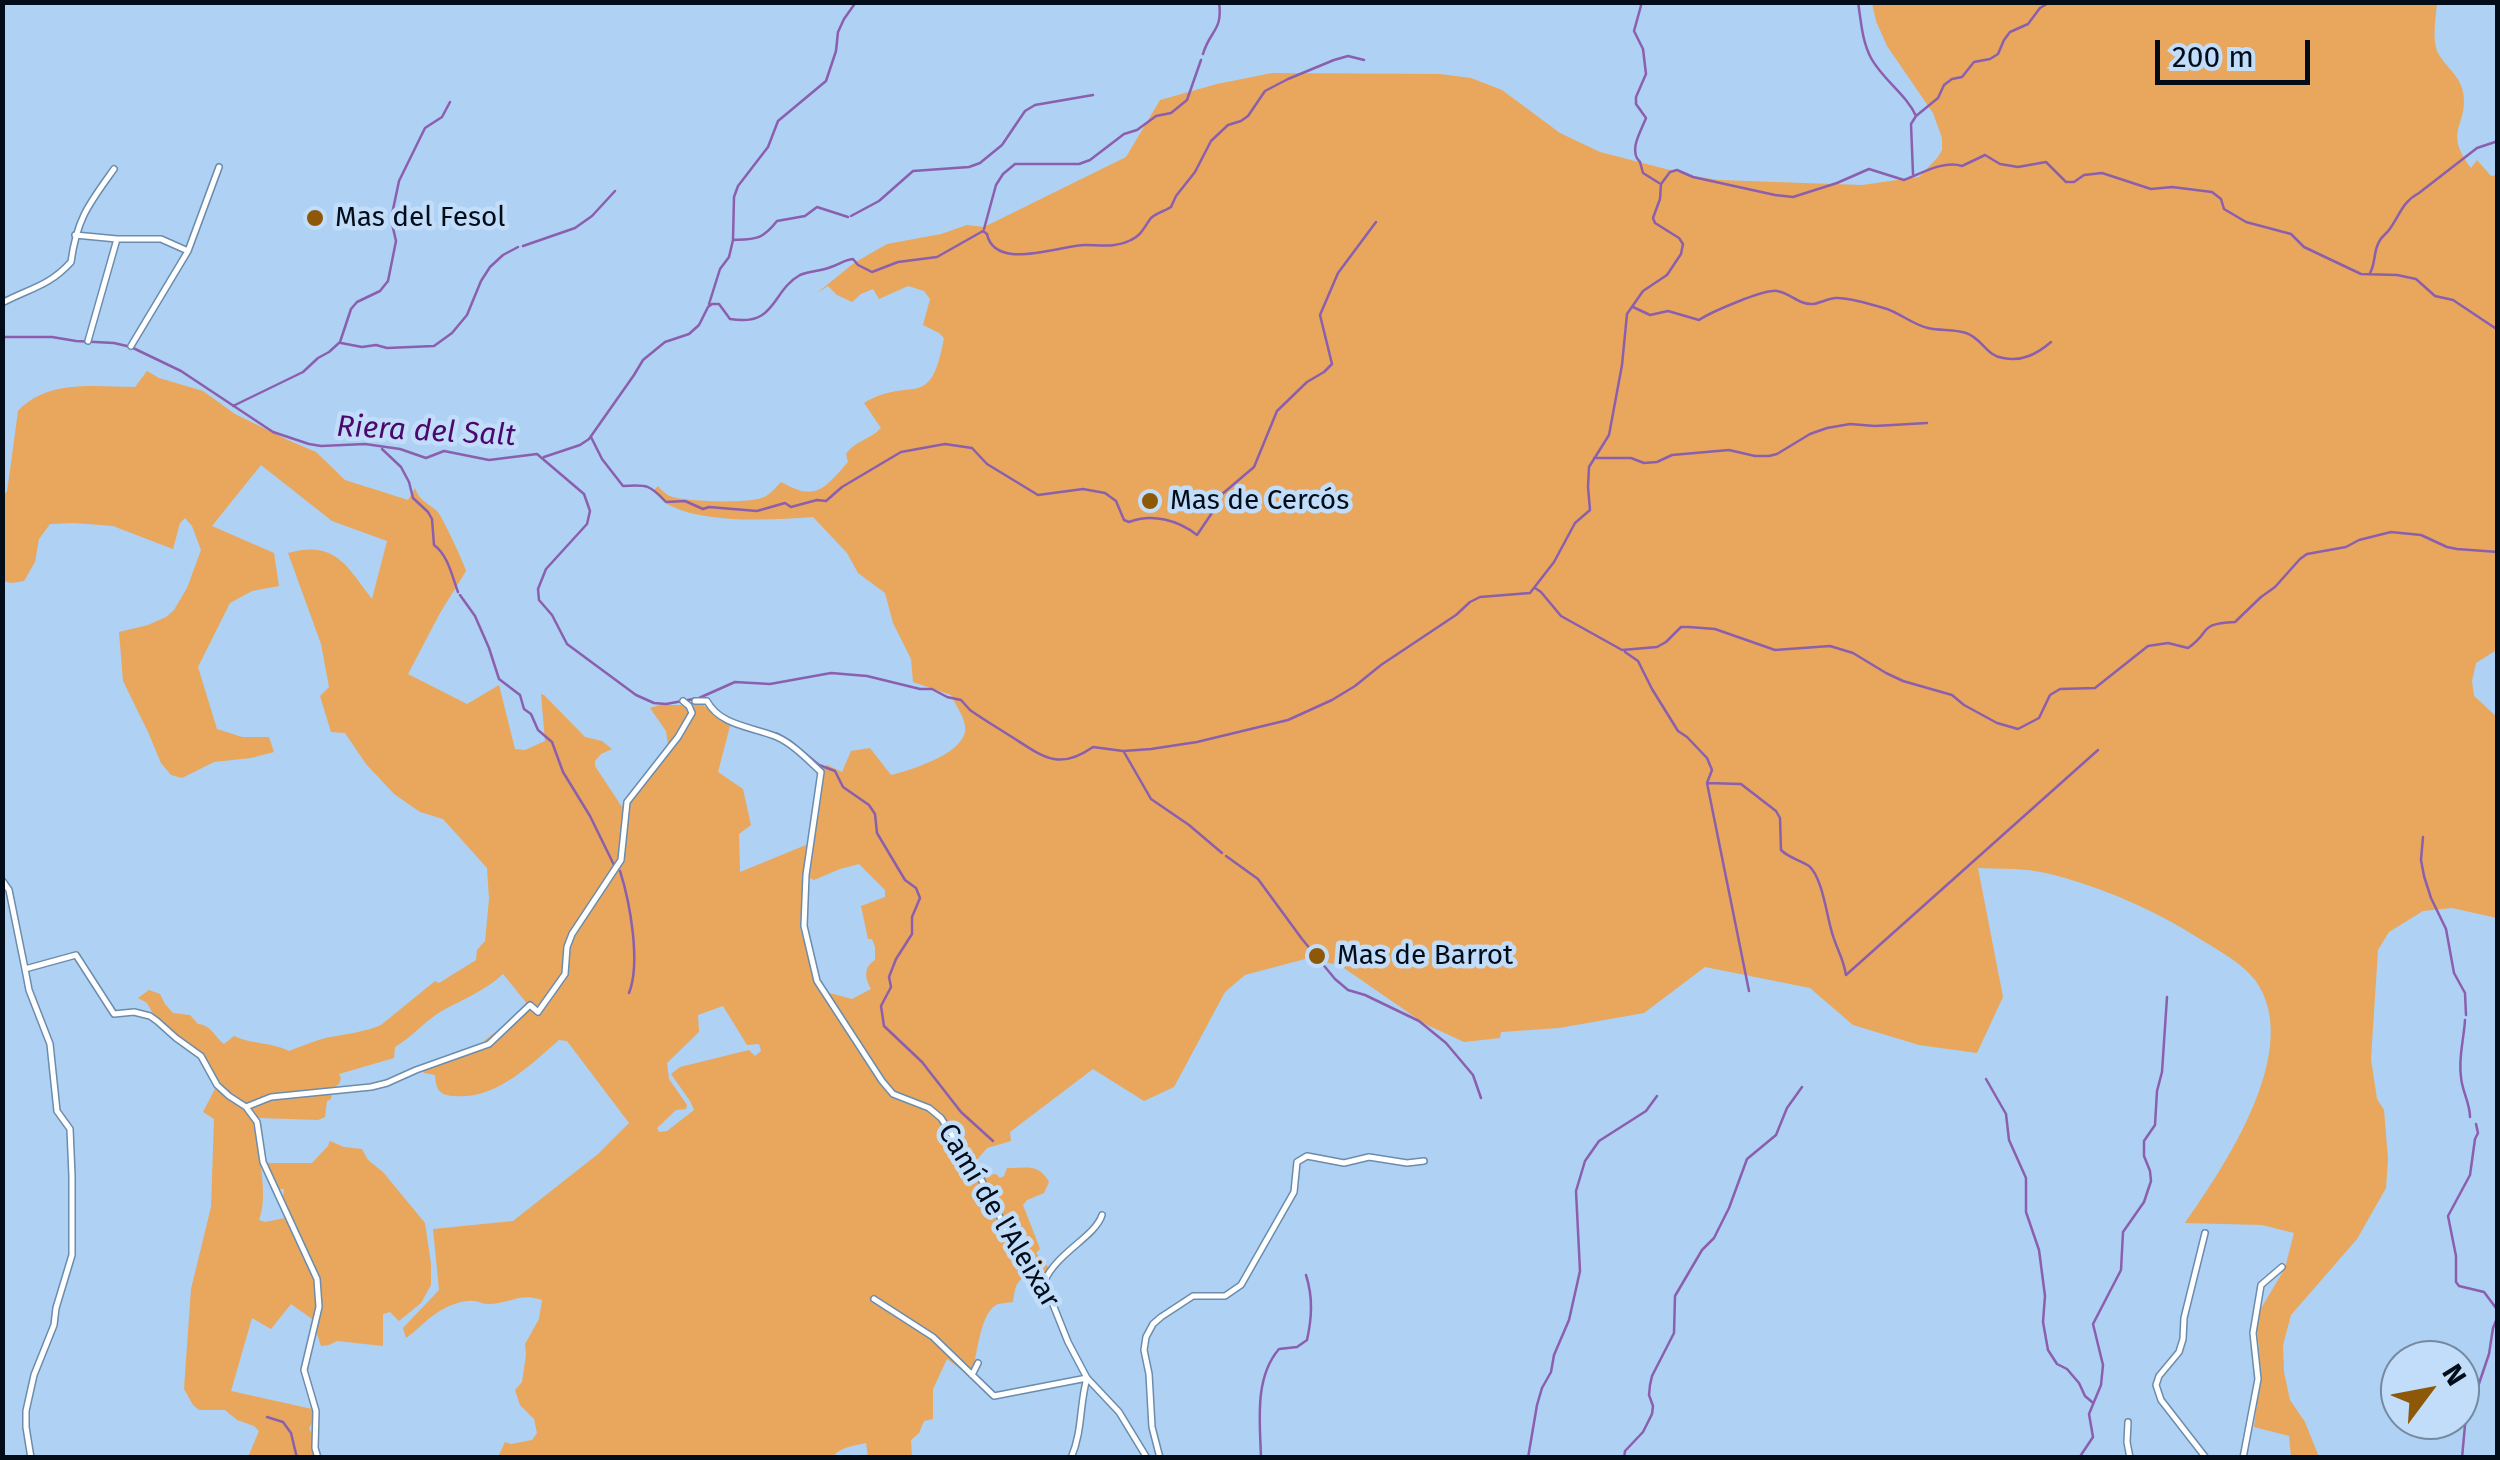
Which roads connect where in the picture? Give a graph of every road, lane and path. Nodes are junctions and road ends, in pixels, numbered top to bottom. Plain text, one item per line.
1 (219, 168) dead end
2 (114, 169) dead end
3 (74, 235) junction
4 (117, 239) junction
5 (188, 251) junction
6 (2, 304) edge
7 (88, 341) dead end
8 (131, 346) dead end
9 (695, 701) dead end
10 (683, 702) dead end
11 (2, 880) edge
12 (25, 969) junction
13 (246, 1107) junction
14 (1424, 1161) dead end
15 (1103, 1219) dead end
16 (2205, 1233) dead end
17 (2282, 1266) dead end
18 (1044, 1282) junction
19 (874, 1299) dead end
20 (978, 1363) dead end
21 (972, 1376) junction
22 (1088, 1378) junction
23 (2128, 1422) dead end
24 (31, 1458) edge
25 (318, 1458) edge
26 (1071, 1458) edge
27 (1147, 1458) edge
28 (1160, 1458) edge
29 (2130, 1458) edge
30 (2206, 1458) edge
31 (2242, 1458) edge

1 - 5 street
2 - 3 street
3 - 4 street
3 - 6 street
4 - 5 street
4 - 7 street
5 - 8 street
9 - 18 street, Camí de l'Aleixar
10 - 13 street
11 - 12 street
12 - 13 street
12 - 24 street
13 - 25 street
14 - 28 street
15 - 18 street
16 - 30 street
17 - 31 street
18 - 22 street, Camí de l'Aleixar
19 - 21 street
20 - 21 street
21 - 22 street
22 - 26 street
22 - 27 street, Camí de l'Aleixar
23 - 29 street

